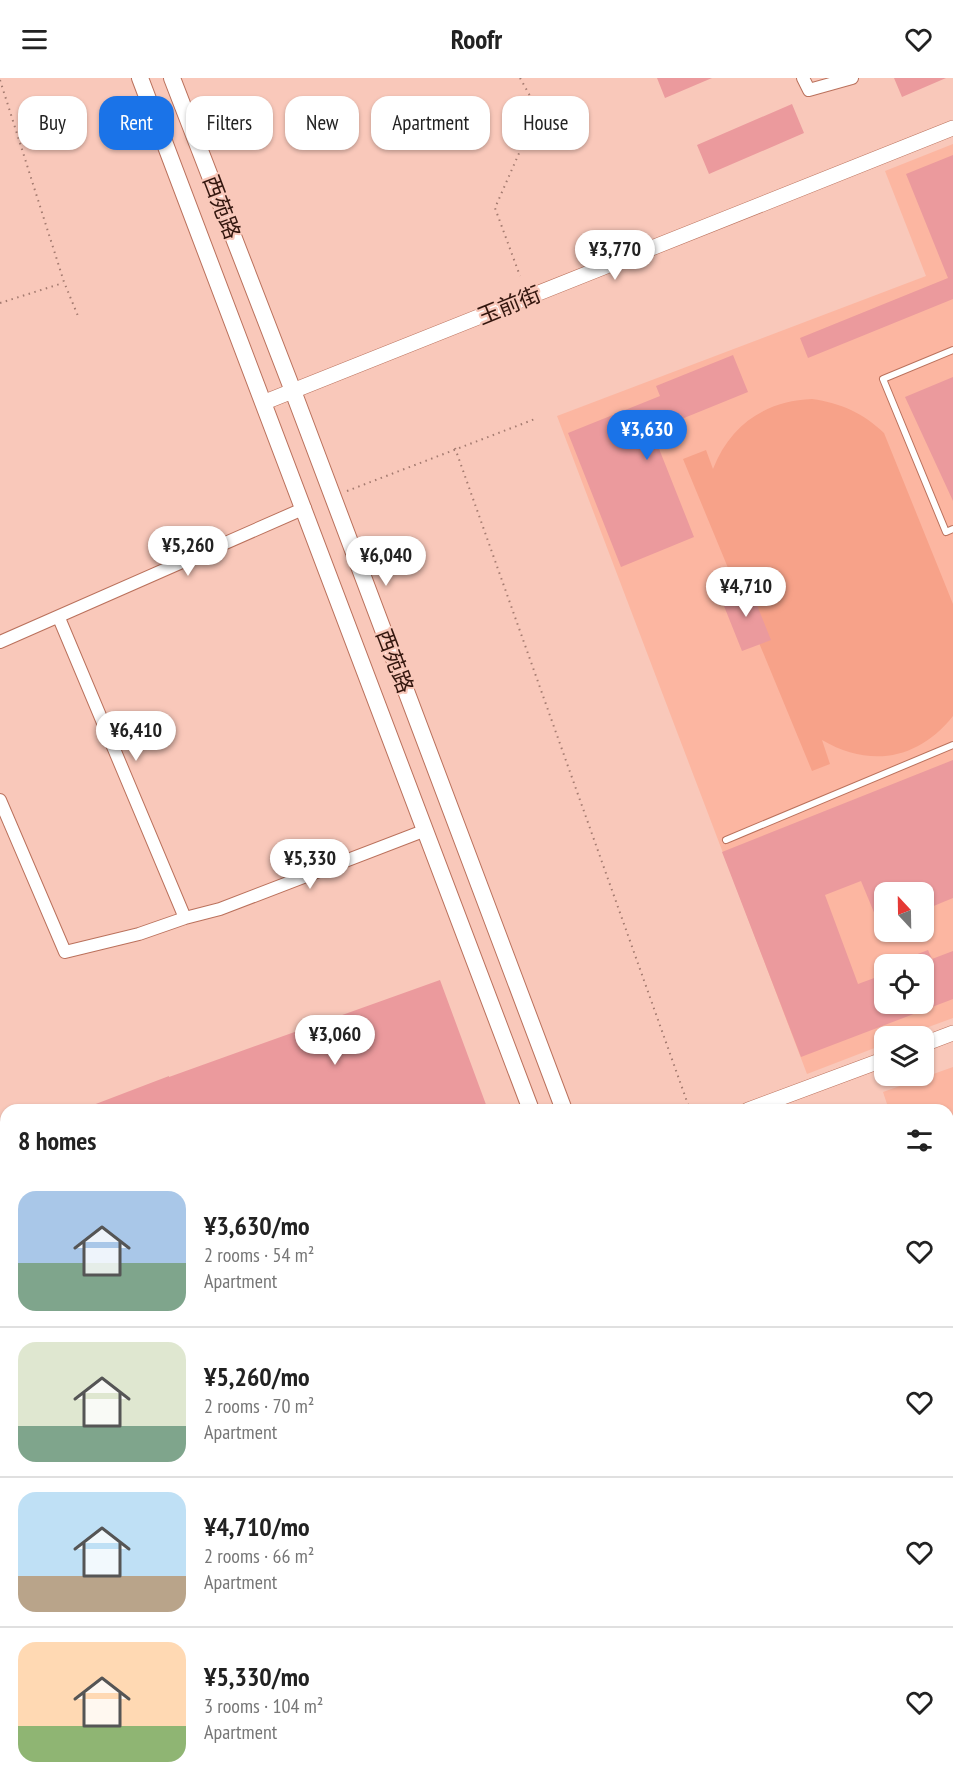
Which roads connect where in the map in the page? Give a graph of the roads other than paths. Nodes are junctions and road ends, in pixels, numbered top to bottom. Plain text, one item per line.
1 (140, 78) edge
2 (172, 78) edge
3 (803, 78) edge
4 (852, 78) edge
5 (953, 128) edge
6 (953, 350) edge
7 (293, 391) junction
8 (265, 402) junction
9 (305, 508) junction
10 (953, 529) edge
11 (59, 618) junction
12 (0, 642) edge
13 (953, 745) edge
14 (0, 800) edge
15 (426, 830) junction
16 (726, 840) dead end
17 (185, 918) junction
18 (953, 1033) edge
19 (934, 1040) edge
20 (874, 1063) edge
21 (529, 1104) edge
22 (562, 1104) edge
23 (764, 1104) edge

1 - 8 main road, 西苑路
2 - 7 main road, 西苑路
3 - 4 street
5 - 7 street, 玉前街
6 - 10 lane
7 - 8 street, 玉前街
7 - 22 main road, 西苑路
8 - 9 main road, 西苑路
9 - 11 street
9 - 15 main road, 西苑路
11 - 12 street
11 - 17 street
13 - 16 lane
14 - 17 street
15 - 17 street
15 - 21 main road, 西苑路
18 - 19 street
20 - 23 street

